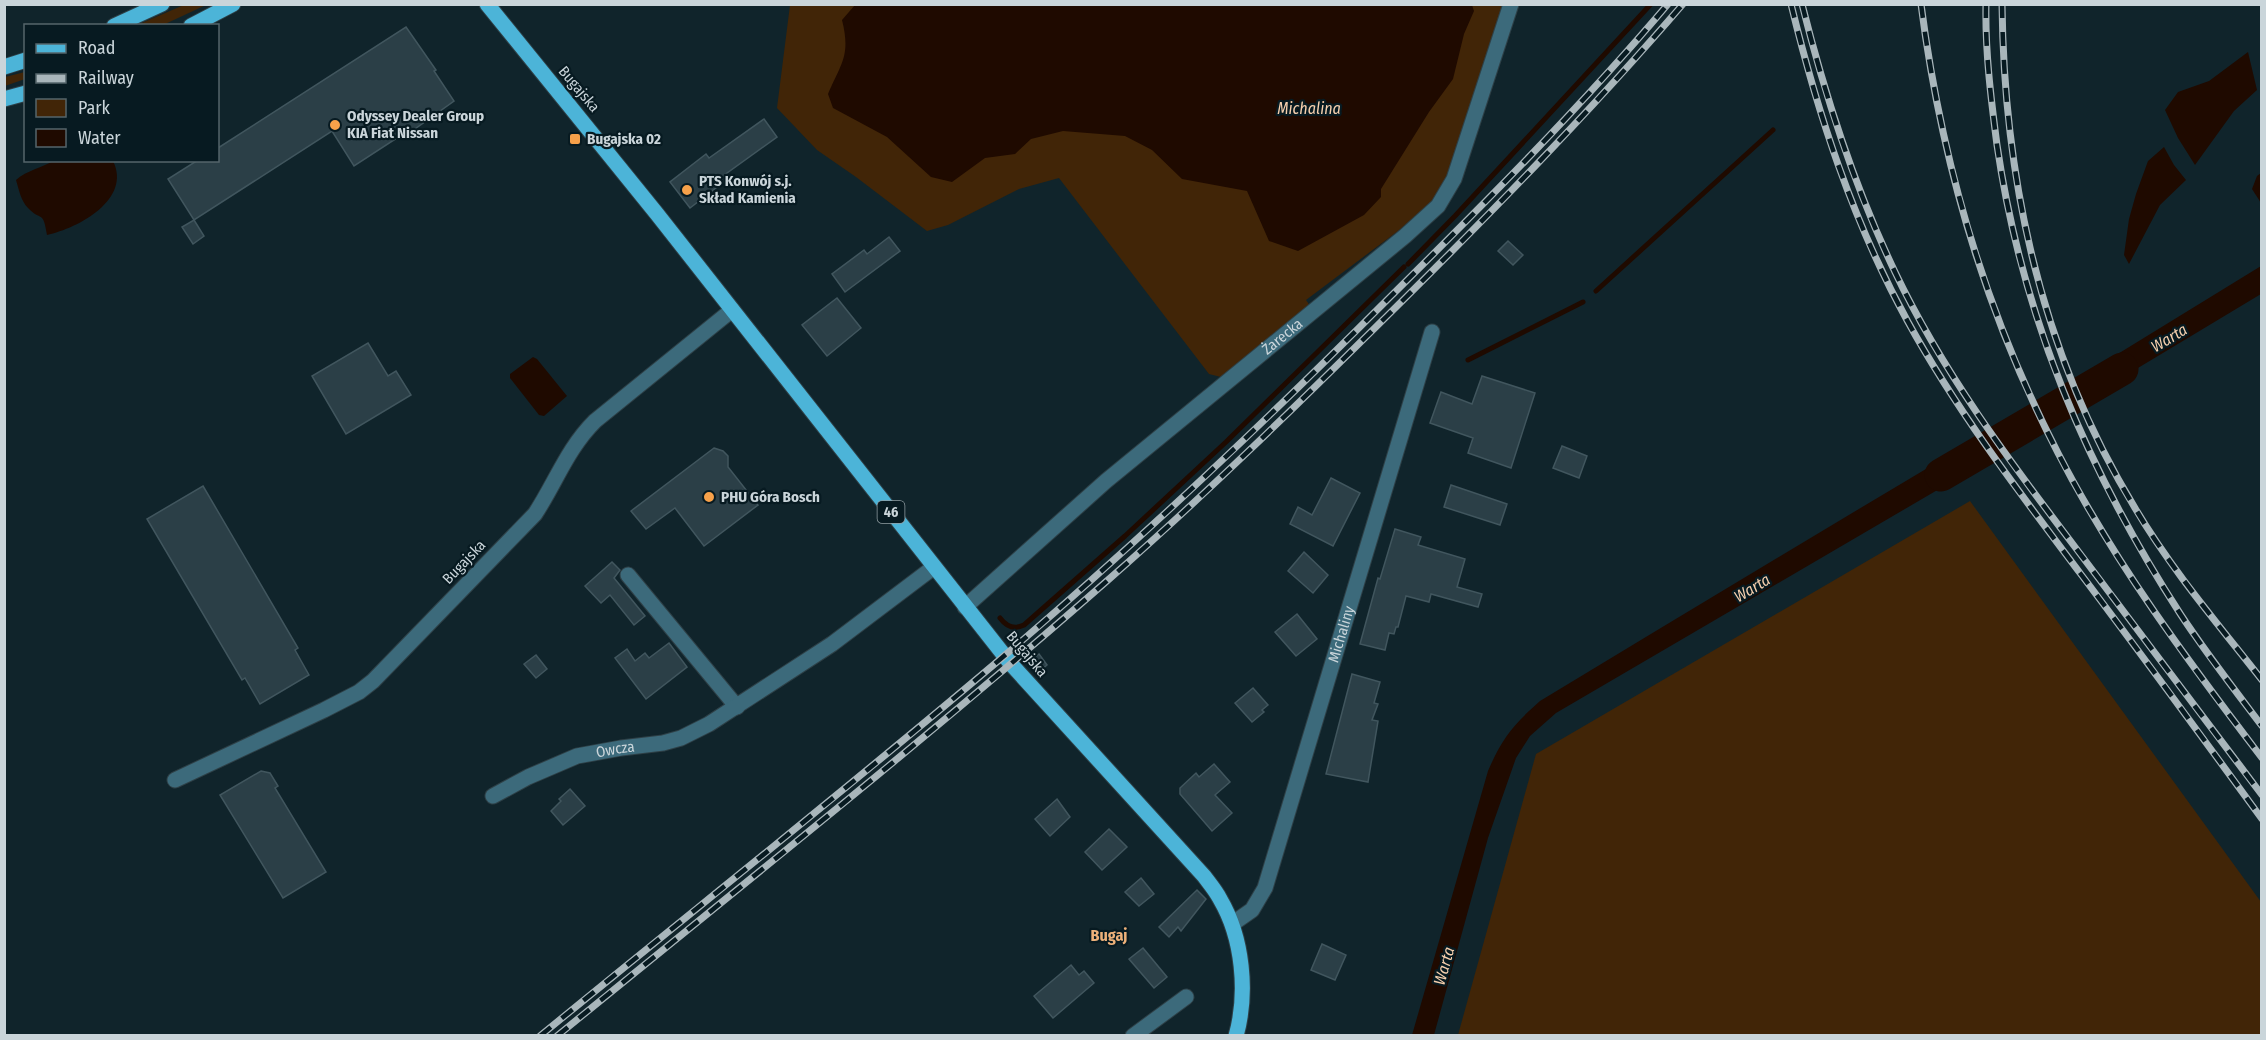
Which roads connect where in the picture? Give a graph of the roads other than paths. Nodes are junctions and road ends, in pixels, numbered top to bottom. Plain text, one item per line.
1 (162, 4) edge
2 (233, 4) edge
3 (487, 4) edge
4 (1511, 4) edge
5 (118, 24) edge
6 (195, 24) edge
7 (24, 61) edge
8 (4, 68) edge
9 (24, 94) edge
10 (4, 99) edge
11 (732, 310) junction
12 (1432, 332) dead end
13 (934, 567) junction
14 (628, 575) dead end
15 (965, 607) junction
16 (736, 707) junction
17 (175, 780) dead end
18 (494, 796) dead end
19 (1232, 924) junction
20 (1186, 997) dead end
21 (1132, 1035) edge
22 (1236, 1035) edge

1 - 5 main road
2 - 6 main road
3 - 11 main road, Bugajska / 46
4 - 15 street, Żarecka
7 - 8 main road
9 - 10 main road
11 - 13 main road, Bugajska / 46
11 - 17 street, Bugajska
12 - 19 street, Michaliny
13 - 15 main road, Bugajska / 46
13 - 16 street, Owcza
14 - 16 street
15 - 19 main road, Bugajska / 46
16 - 18 street, Owcza
19 - 22 main road, Bugajska / 46
20 - 21 street

